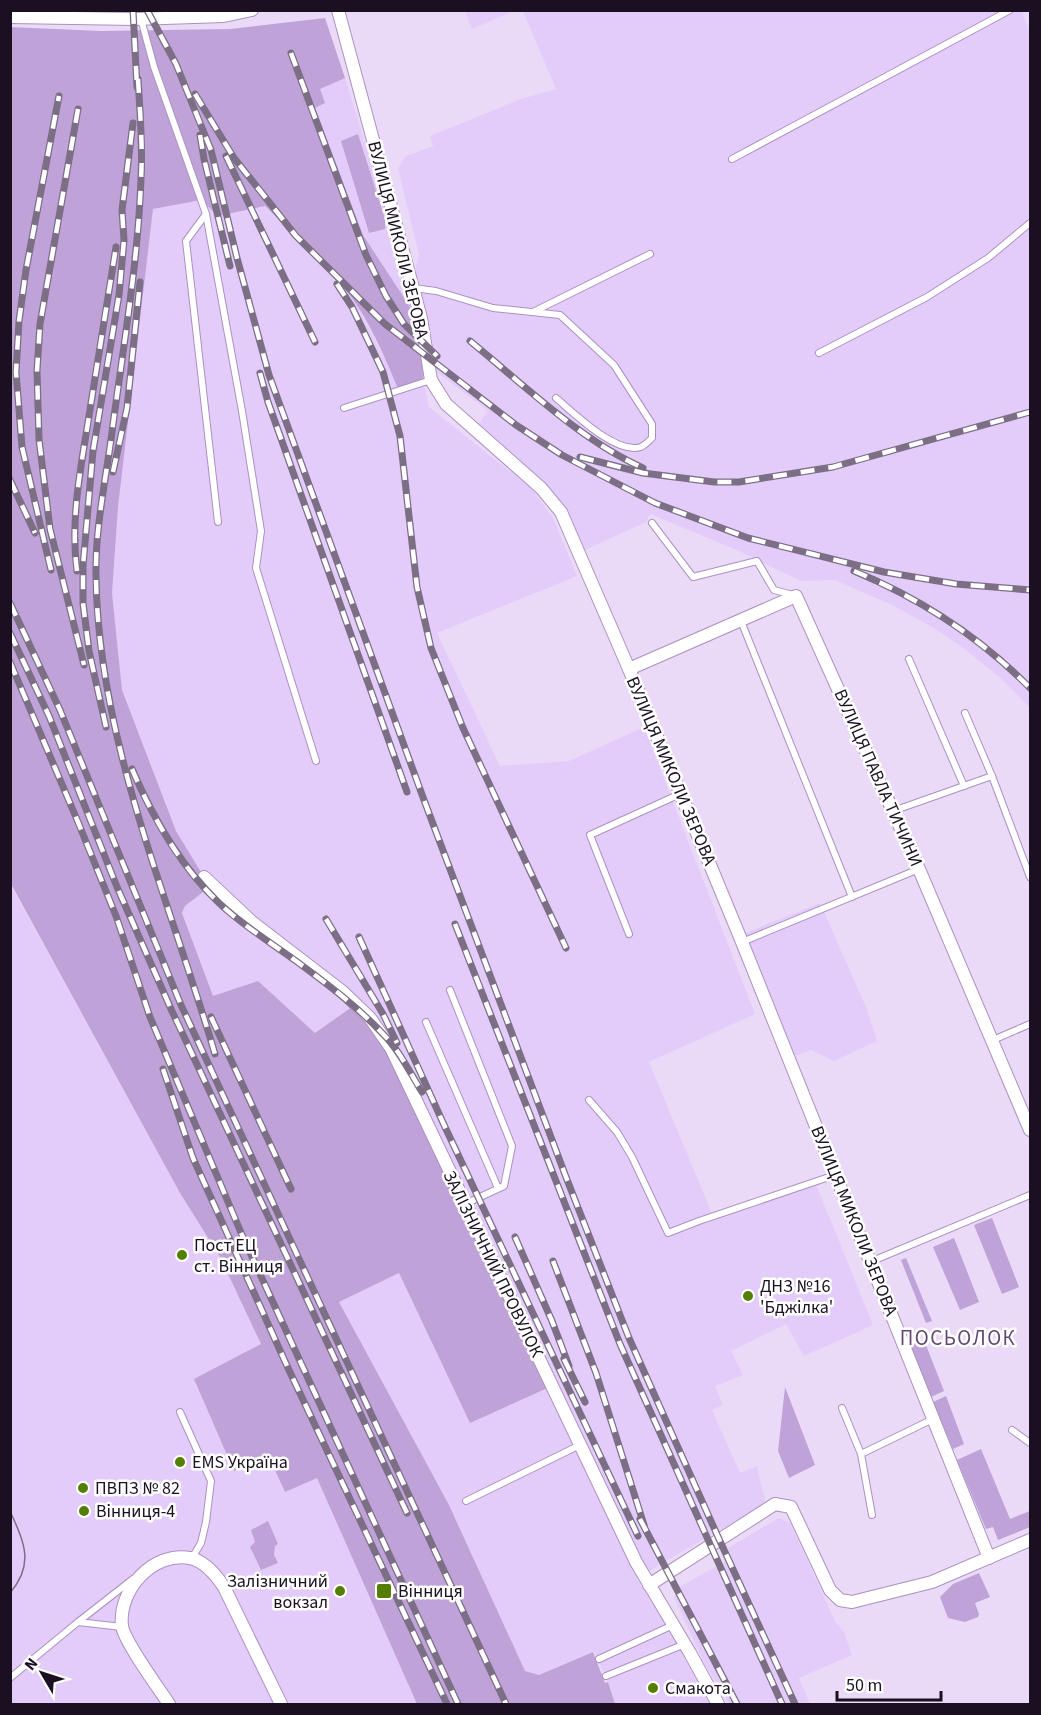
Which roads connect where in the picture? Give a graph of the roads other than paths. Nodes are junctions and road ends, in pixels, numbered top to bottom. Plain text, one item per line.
1 (252, 10) edge
2 (338, 10) edge
3 (1010, 10) edge
4 (10, 17) edge
5 (141, 18) junction
6 (732, 159) dead end
7 (206, 214) junction
8 (1030, 223) edge
9 (650, 254) dead end
10 (413, 288) junction
11 (533, 313) junction
12 (819, 353) dead end
13 (431, 380) junction
14 (556, 398) dead end
15 (344, 408) dead end
16 (218, 522) dead end
17 (652, 523) dead end
18 (796, 596) junction
19 (740, 620) junction
20 (909, 659) dead end
21 (629, 669) junction
22 (965, 713) dead end
23 (316, 761) dead end
24 (992, 776) junction
25 (964, 786) junction
26 (681, 794) junction
27 (893, 811) junction
28 (919, 869) junction
29 (204, 877) dead end
30 (1030, 877) edge
31 (852, 897) junction
32 (629, 934) dead end
33 (742, 942) junction
34 (450, 990) dead end
35 (426, 1022) dead end
36 (1030, 1024) edge
37 (993, 1040) junction
38 (589, 1100) dead end
39 (1030, 1130) edge
40 (836, 1175) junction
41 (498, 1188) junction
42 (1030, 1195) edge
43 (465, 1205) junction
44 (870, 1262) junction
45 (842, 1408) dead end
46 (180, 1412) dead end
47 (933, 1419) junction
48 (1012, 1430) dead end
49 (1030, 1443) edge
50 (580, 1445) junction
51 (861, 1454) junction
52 (466, 1501) dead end
53 (872, 1515) dead end
54 (1030, 1540) edge
55 (192, 1558) junction
56 (989, 1558) junction
57 (145, 1570) junction
58 (649, 1585) junction
59 (78, 1622) junction
60 (673, 1625) junction
61 (122, 1627) junction
62 (685, 1644) junction
63 (599, 1659) dead end
64 (606, 1676) dead end
65 (10, 1678) edge
66 (169, 1704) edge
67 (281, 1704) edge
68 (718, 1704) edge

1 - 5 street
2 - 10 street, ВУЛИЦЯ МИКОЛИ ЗЕРОВА
3 - 6 lane
4 - 5 street
5 - 7 lane
7 - 16 lane
7 - 23 lane
8 - 12 lane
9 - 11 lane
10 - 11 lane
10 - 13 street, ВУЛИЦЯ МИКОЛИ ЗЕРОВА
11 - 14 lane
13 - 15 lane
13 - 21 street, ВУЛИЦЯ МИКОЛИ ЗЕРОВА
17 - 18 lane
18 - 19 street
18 - 27 street, ВУЛИЦЯ ПАВЛА ТИЧИНИ
19 - 21 street
19 - 31 lane
20 - 25 lane
21 - 26 street, ВУЛИЦЯ МИКОЛИ ЗЕРОВА
22 - 24 lane
24 - 25 lane
24 - 30 lane
25 - 27 lane
26 - 32 lane
26 - 33 street, ВУЛИЦЯ МИКОЛИ ЗЕРОВА
27 - 28 street, ВУЛИЦЯ ПАВЛА ТИЧИНИ
28 - 31 lane
28 - 37 street, ВУЛИЦЯ ПАВЛА ТИЧИНИ
29 - 43 street, ЗАЛІЗНИЧНИЙ ПРОВУЛОК
31 - 33 lane
33 - 40 street, ВУЛИЦЯ МИКОЛИ ЗЕРОВА
34 - 41 lane
35 - 41 lane
36 - 37 lane
37 - 39 street, ВУЛИЦЯ ПАВЛА ТИЧИНИ
38 - 40 lane
40 - 44 street, ВУЛИЦЯ МИКОЛИ ЗЕРОВА
41 - 43 lane
42 - 44 lane
43 - 50 street, ЗАЛІЗНИЧНИЙ ПРОВУЛОК
44 - 47 street, ВУЛИЦЯ МИКОЛИ ЗЕРОВА
45 - 51 lane
46 - 55 lane
47 - 51 lane
47 - 56 street, ВУЛИЦЯ МИКОЛИ ЗЕРОВА
48 - 49 lane
50 - 52 lane
50 - 58 street, ЗАЛІЗНИЧНИЙ ПРОВУЛОК
51 - 53 lane
54 - 56 street
55 - 57 street
55 - 67 street
56 - 58 street
57 - 59 lane
57 - 61 street
58 - 60 street, ЗАЛІЗНИЧНИЙ ПРОВУЛОК
59 - 61 lane
59 - 65 lane
60 - 62 street, ЗАЛІЗНИЧНИЙ ПРОВУЛОК
60 - 63 lane
61 - 66 street
62 - 64 lane
62 - 68 street, ЗАЛІЗНИЧНИЙ ПРОВУЛОК

